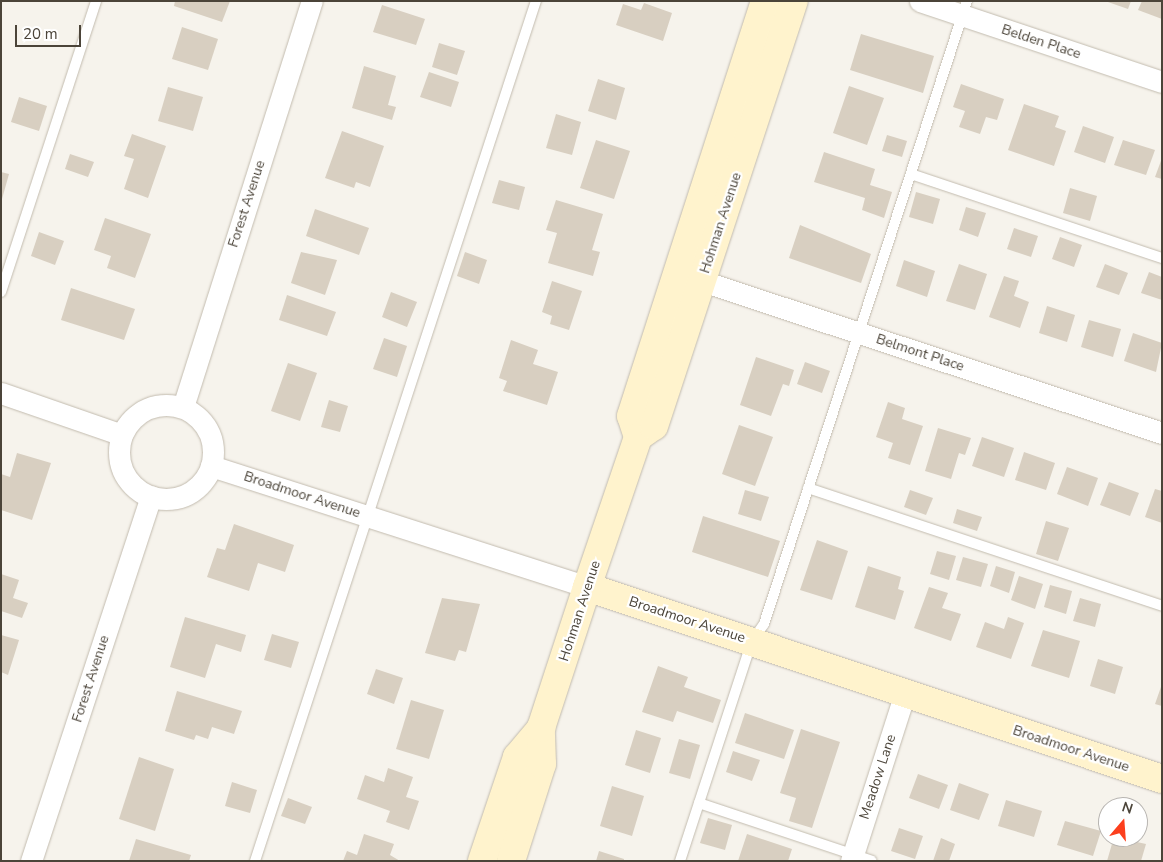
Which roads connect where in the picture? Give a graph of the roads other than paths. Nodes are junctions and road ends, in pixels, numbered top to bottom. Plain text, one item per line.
1 (96, 1) edge
2 (312, 1) edge
3 (536, 1) edge
4 (765, 1) edge
5 (794, 1) edge
6 (920, 1) edge
7 (965, 8) edge
8 (1162, 82) edge
9 (911, 174) junction
10 (1162, 258) edge
11 (690, 277) junction
12 (1, 292) edge
13 (859, 332) junction
14 (1, 393) edge
15 (183, 407) junction
16 (1162, 433) edge
17 (122, 435) junction
18 (211, 466) junction
19 (808, 488) junction
20 (151, 496) junction
21 (368, 516) junction
22 (588, 587) junction
23 (1162, 606) edge
24 (752, 641) junction
25 (905, 694) junction
26 (541, 728) junction
27 (1162, 779) edge
28 (699, 802) junction
29 (859, 859) edge
30 (31, 861) edge
31 (255, 861) edge
32 (482, 861) edge
33 (511, 861) edge
34 (680, 861) edge

1 - 12 lane
2 - 15 street, Forest Avenue
3 - 21 lane
4 - 11 main road, Hohman Avenue
5 - 11 main road, Hohman Avenue
6 - 7 street, Belden Place
7 - 8 street, Belden Place
7 - 9 lane
9 - 10 lane
9 - 13 lane
11 - 13 street, Belmont Place
11 - 22 main road, Hohman Avenue
13 - 16 street, Belmont Place
13 - 19 lane
14 - 17 street
15 - 17 street
15 - 18 street
17 - 20 street
18 - 20 street
18 - 21 street, Broadmoor Avenue
19 - 23 lane
19 - 24 lane
20 - 30 street, Forest Avenue
21 - 22 street, Broadmoor Avenue
21 - 31 lane
22 - 24 main road, Broadmoor Avenue
22 - 26 main road, Hohman Avenue
24 - 25 main road, Broadmoor Avenue
24 - 28 lane
25 - 27 main road, Broadmoor Avenue
25 - 29 street, Meadow Lane
26 - 32 main road, Hohman Avenue
26 - 33 main road, Hohman Avenue
28 - 29 lane
28 - 34 lane

